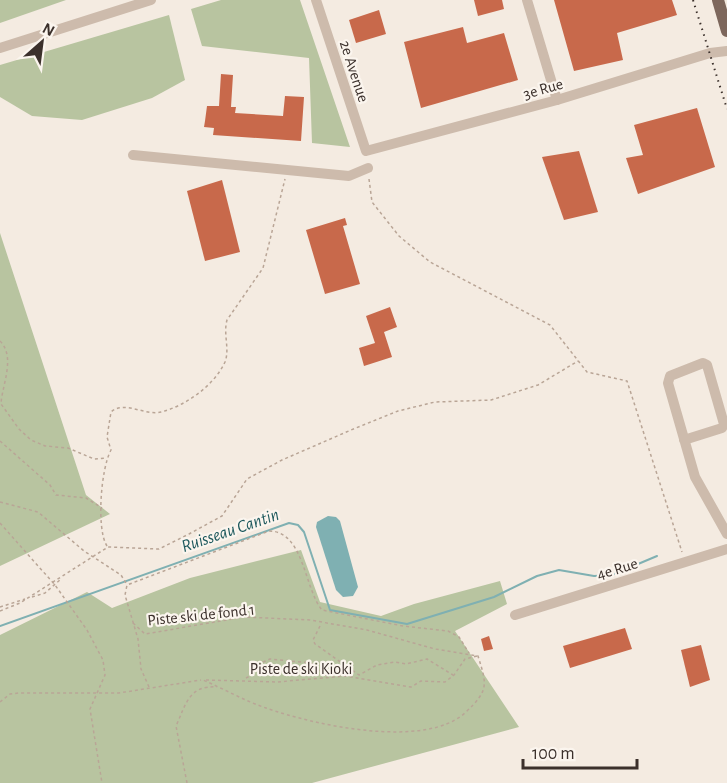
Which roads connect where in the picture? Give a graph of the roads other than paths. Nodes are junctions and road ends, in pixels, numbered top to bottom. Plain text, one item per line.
1 (151, 0) edge
2 (316, 0) edge
3 (527, 0) edge
4 (718, 0) edge
5 (727, 31) edge
6 (0, 48) edge
7 (727, 51) edge
8 (557, 100) junction
9 (366, 151) joint
10 (133, 155) dead end
11 (368, 168) road end
12 (684, 440) junction
13 (727, 534) edge
14 (727, 549) edge
15 (515, 615) dead end

1 - 6 street
2 - 9 street, 2e Avenue
3 - 8 street
4 - 5 main road
7 - 8 street, 3e Rue
8 - 9 street, 3e Rue
10 - 11 street
12 - 12 street
12 - 13 street
14 - 15 street, 4e Rue

